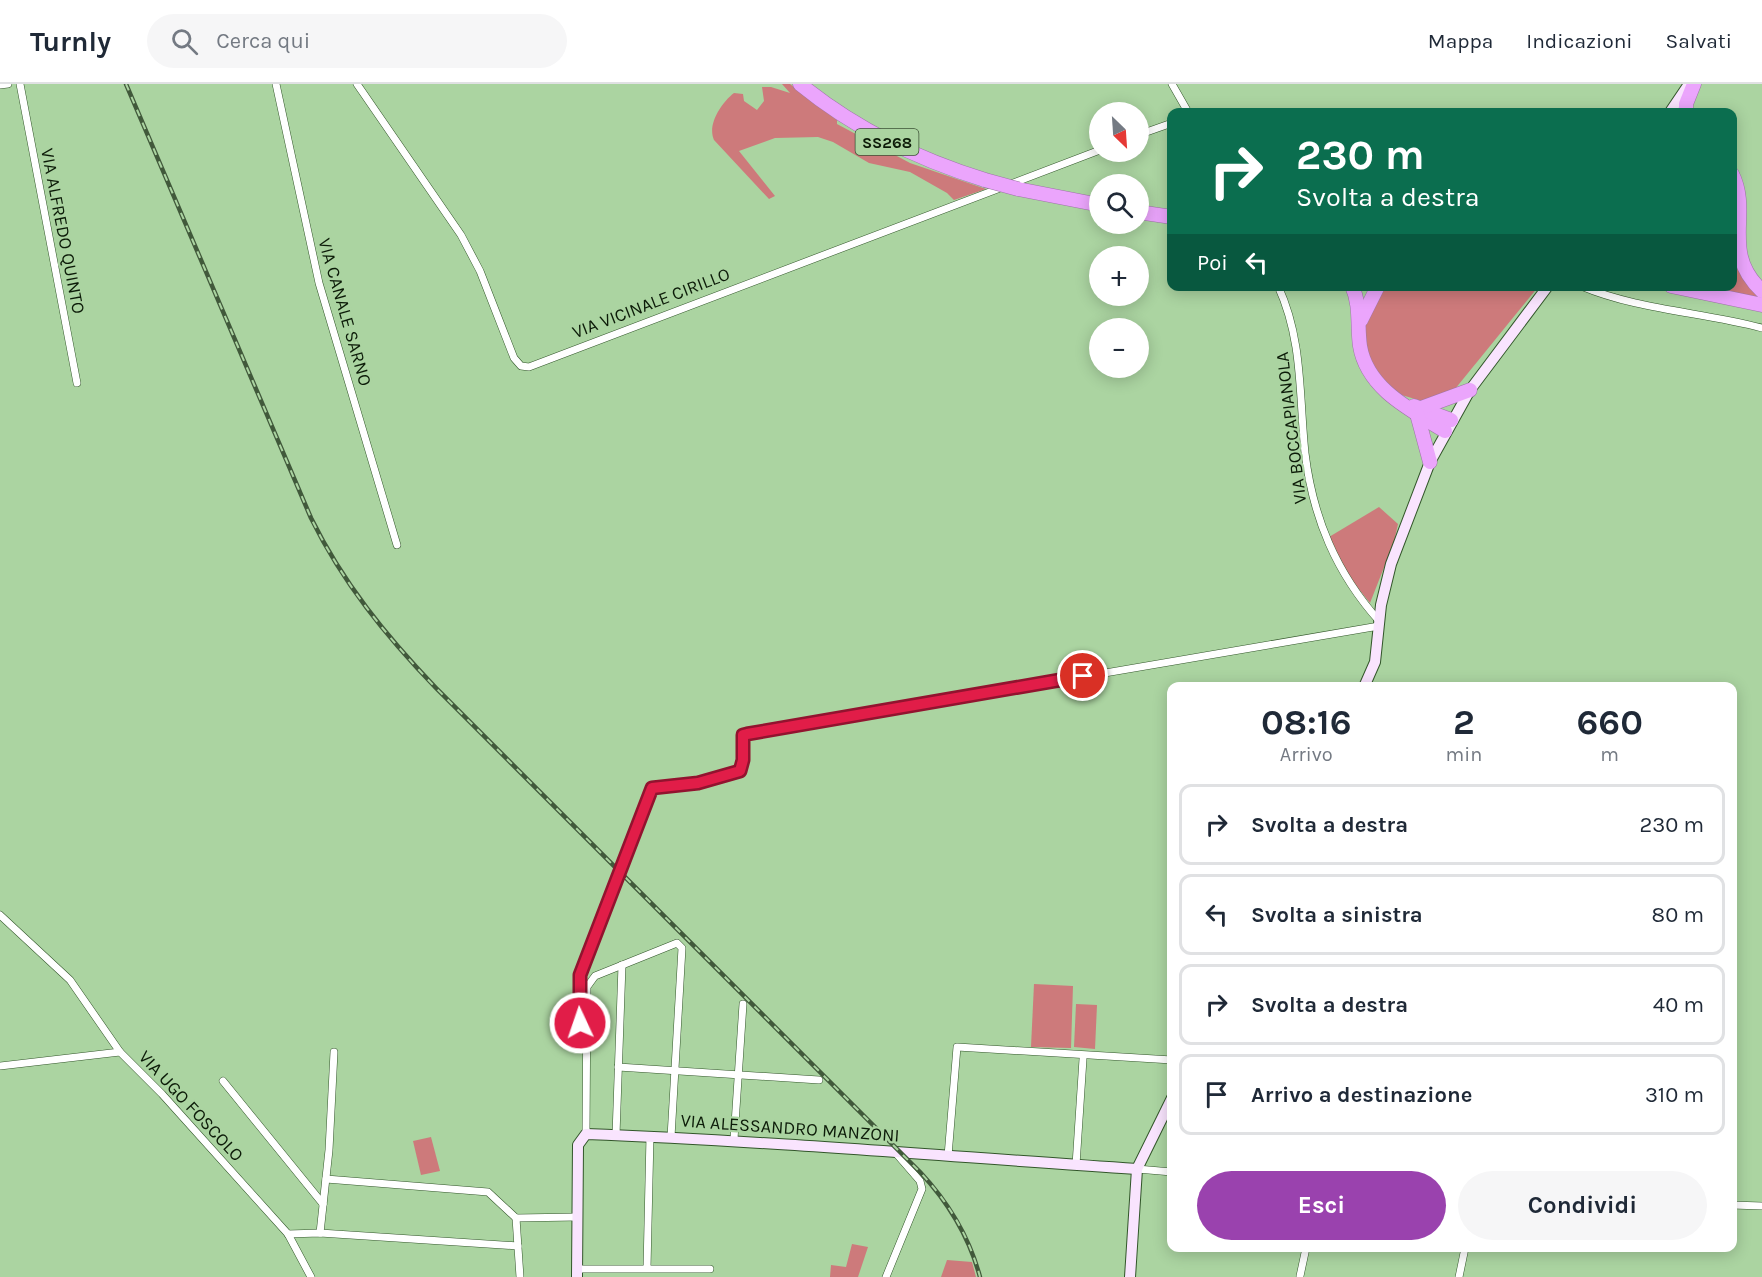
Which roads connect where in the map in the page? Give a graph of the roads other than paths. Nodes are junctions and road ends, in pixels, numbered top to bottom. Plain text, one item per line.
1 (8, 84) edge
2 (20, 84) edge
3 (276, 84) edge
4 (357, 84) edge
5 (800, 84) edge
6 (1689, 84) edge
7 (1694, 84) edge
8 (0, 85) edge
9 (1175, 85) edge
10 (1186, 108) edge
11 (1673, 108) edge
12 (1687, 108) edge
13 (1167, 125) edge
14 (1149, 131) edge
15 (1089, 154) edge
16 (1089, 203) edge
17 (1149, 214) edge
18 (1167, 216) edge
19 (1737, 238) edge
20 (1280, 291) edge
21 (1353, 291) edge
22 (1374, 291) edge
23 (1544, 291) edge
24 (1592, 291) edge
25 (1695, 291) edge
26 (1762, 291) edge
27 (1762, 305) edge
28 (1359, 325) junction
29 (1762, 328) edge
30 (77, 383) dead end
31 (1470, 390) junction
32 (1419, 411) junction
33 (1448, 425) junction
34 (1430, 462) junction
35 (397, 545) dead end
36 (1379, 624) junction
37 (1366, 682) edge
38 (0, 915) edge
39 (3, 921) edge
40 (622, 965) junction
41 (743, 1004) dead end
42 (587, 1039) junction
43 (120, 1052) junction
44 (333, 1052) dead end
45 (1083, 1059) dead end
46 (1167, 1060) edge
47 (0, 1066) edge
48 (618, 1067) junction
49 (675, 1071) junction
50 (738, 1074) junction
51 (819, 1080) dead end
52 (223, 1081) dead end
53 (1167, 1108) edge
54 (586, 1134) junction
55 (616, 1135) junction
56 (650, 1136) junction
57 (671, 1137) junction
58 (734, 1139) junction
59 (894, 1151) junction
60 (948, 1156) junction
61 (1076, 1165) junction
62 (1137, 1169) junction
63 (1167, 1172) edge
64 (326, 1179) junction
65 (323, 1204) junction
66 (1737, 1204) edge
67 (1762, 1206) edge
68 (578, 1217) junction
69 (516, 1218) junction
70 (320, 1233) junction
71 (288, 1234) junction
72 (518, 1246) junction
73 (1305, 1252) edge
74 (1464, 1252) edge
75 (647, 1268) junction
76 (710, 1269) dead end
77 (577, 1273) edge
78 (1300, 1276) edge
79 (311, 1277) edge
80 (520, 1277) edge
81 (886, 1277) edge
82 (1130, 1277) edge
83 (1459, 1277) edge

1 - 8 street
2 - 30 street, VIA ALFREDO QUINTO
3 - 35 street, VIA CANALE SARNO
4 - 15 street, VIA VICINALE CIRILLO
5 - 16 highway, SS268, bridge
6 - 11 main road
7 - 12 highway
9 - 10 street
13 - 14 street
17 - 18 highway
19 - 26 highway
20 - 36 street, VIA BOCCAPIANOLA
21 - 28 highway
22 - 28 highway
23 - 31 main road
24 - 29 street
25 - 27 highway
28 - 32 highway
31 - 32 highway
31 - 33 main road
32 - 33 highway
32 - 34 highway
33 - 34 main road
34 - 36 main road
36 - 37 main road
36 - 42 street
38 - 39 street
39 - 43 street
40 - 42 street
40 - 48 street
40 - 49 street
41 - 50 street
42 - 54 street
43 - 47 street, VIA UGO FOSCOLO
43 - 71 street, VIA UGO FOSCOLO
44 - 64 street
45 - 61 street
46 - 60 street
48 - 49 street
48 - 55 street
49 - 50 street
49 - 57 street
50 - 51 street
50 - 58 street
52 - 65 street
53 - 62 main road
54 - 55 main road, VIA ALESSANDRO MANZONI
54 - 68 main road
55 - 56 main road, VIA ALESSANDRO MANZONI
56 - 57 main road, VIA ALESSANDRO MANZONI
56 - 75 street
57 - 58 main road, VIA ALESSANDRO MANZONI
58 - 59 main road, VIA ALESSANDRO MANZONI
59 - 60 main road, VIA ALESSANDRO MANZONI
59 - 81 street
60 - 61 main road, VIA ALESSANDRO MANZONI
61 - 62 main road, VIA ALESSANDRO MANZONI
62 - 63 street
62 - 82 main road
64 - 65 street
64 - 69 street
65 - 70 street
66 - 67 street
68 - 69 street
68 - 77 main road
69 - 72 street
70 - 71 street
70 - 72 street
71 - 79 street, VIA UGO FOSCOLO
72 - 80 street
73 - 78 street
74 - 83 street
75 - 76 street
75 - 77 street

